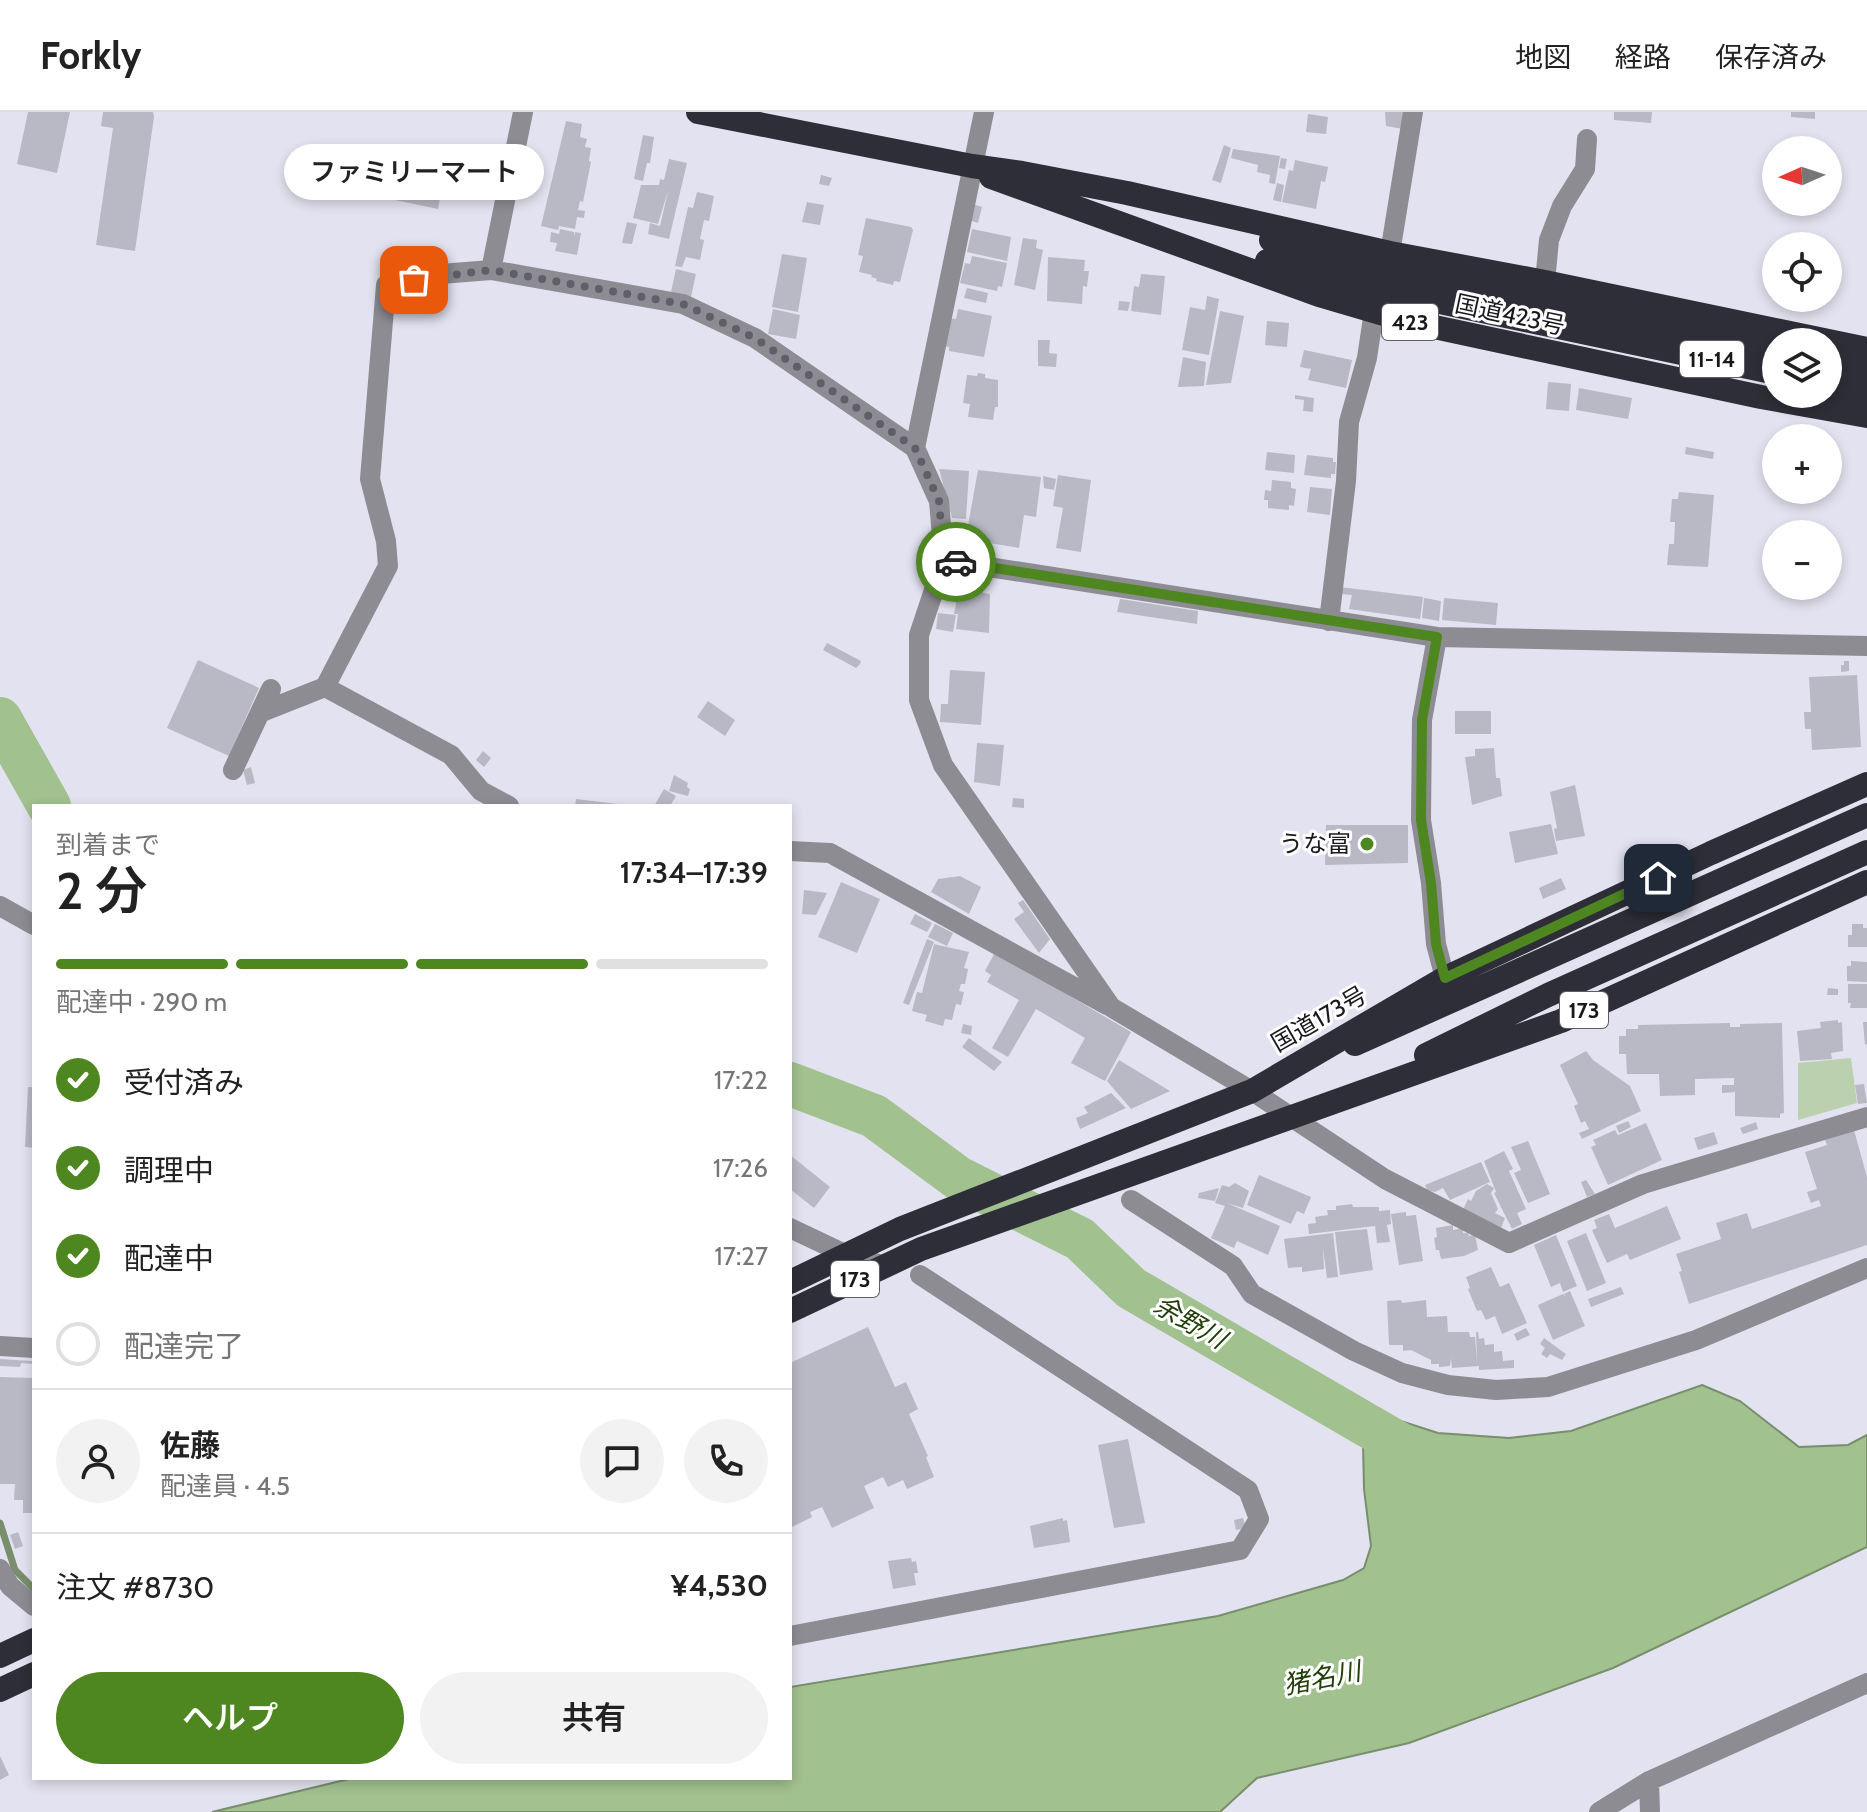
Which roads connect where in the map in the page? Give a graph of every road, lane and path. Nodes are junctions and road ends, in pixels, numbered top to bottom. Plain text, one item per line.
1 (523, 112) edge
2 (698, 112) edge
3 (984, 112) edge
4 (1413, 112) edge
5 (1587, 139) dead end
6 (972, 166) junction
7 (1127, 193) junction
8 (1197, 251) junction
9 (1390, 253) junction
10 (491, 270) junction
11 (1545, 282) junction
12 (1374, 311) junction
13 (1762, 349) edge
14 (1867, 349) edge
15 (1842, 365) edge
16 (1762, 370) edge
17 (1867, 370) edge
18 (1842, 388) edge
19 (1867, 393) edge
20 (1867, 416) edge
21 (915, 448) junction
22 (944, 560) junction
23 (1329, 621) junction
24 (1437, 637) junction
25 (1867, 646) edge
26 (325, 687) junction
27 (271, 689) dead end
28 (262, 712) junction
29 (233, 770) dead end
30 (1867, 784) edge
31 (505, 804) edge
32 (1867, 815) edge
33 (792, 851) edge
34 (1867, 852) edge
35 (1867, 882) edge
36 (0, 906) edge
37 (32, 924) edge
38 (1445, 978) junction
39 (1111, 1007) junction
40 (1279, 1075) junction
41 (1252, 1091) junction
42 (1325, 1105) junction
43 (1293, 1117) junction
44 (1867, 1117) edge
45 (1131, 1200) dead end
46 (792, 1229) edge
47 (849, 1256) junction
48 (882, 1265) junction
49 (1867, 1268) edge
50 (920, 1275) dead end
51 (792, 1281) edge
52 (792, 1310) edge
53 (0, 1346) edge
54 (32, 1348) edge
55 (0, 1569) edge
56 (32, 1604) edge
57 (792, 1636) edge
58 (32, 1641) edge
59 (0, 1656) edge
60 (32, 1675) edge
61 (1867, 1683) edge
62 (0, 1690) edge
63 (1649, 1781) junction
64 (1599, 1812) edge
65 (1650, 1812) edge

1 - 10 street
2 - 6 highway, 国道423号 / 423
3 - 6 street
4 - 9 street
5 - 11 street
6 - 7 highway, 国道423号 / 423
6 - 8 highway, 国道423号 / 423
6 - 21 street
7 - 9 highway, 国道423号 / 423
7 - 13 highway
8 - 12 highway, 国道423号 / 423
8 - 16 highway, 11-14
9 - 11 highway, 国道423号 / 423
10 - 21 street
10 - 26 street
11 - 14 highway, 国道423号 / 423
12 - 20 highway, 国道423号 / 423
12 - 23 street
15 - 17 highway
18 - 19 highway
21 - 22 street
22 - 23 street
22 - 39 street
23 - 24 street
24 - 25 street
24 - 38 street
26 - 28 street
26 - 31 street
27 - 28 street
28 - 29 street
30 - 38 highway, 国道173号 / 173
32 - 40 highway
33 - 39 street
34 - 42 highway
35 - 42 highway, 173
36 - 37 street
38 - 40 highway, 国道173号 / 173
39 - 41 street
40 - 41 highway, 国道173号 / 173
41 - 43 street
41 - 47 highway, 国道173号 / 173
42 - 43 highway, 173
43 - 44 street
43 - 48 highway, 173
45 - 49 street
46 - 47 street
47 - 48 street
47 - 51 highway, 国道173号 / 173
48 - 52 highway, 173
50 - 57 street
53 - 54 street
55 - 56 street
58 - 59 highway
60 - 62 highway
61 - 63 street
63 - 64 street
63 - 65 street

